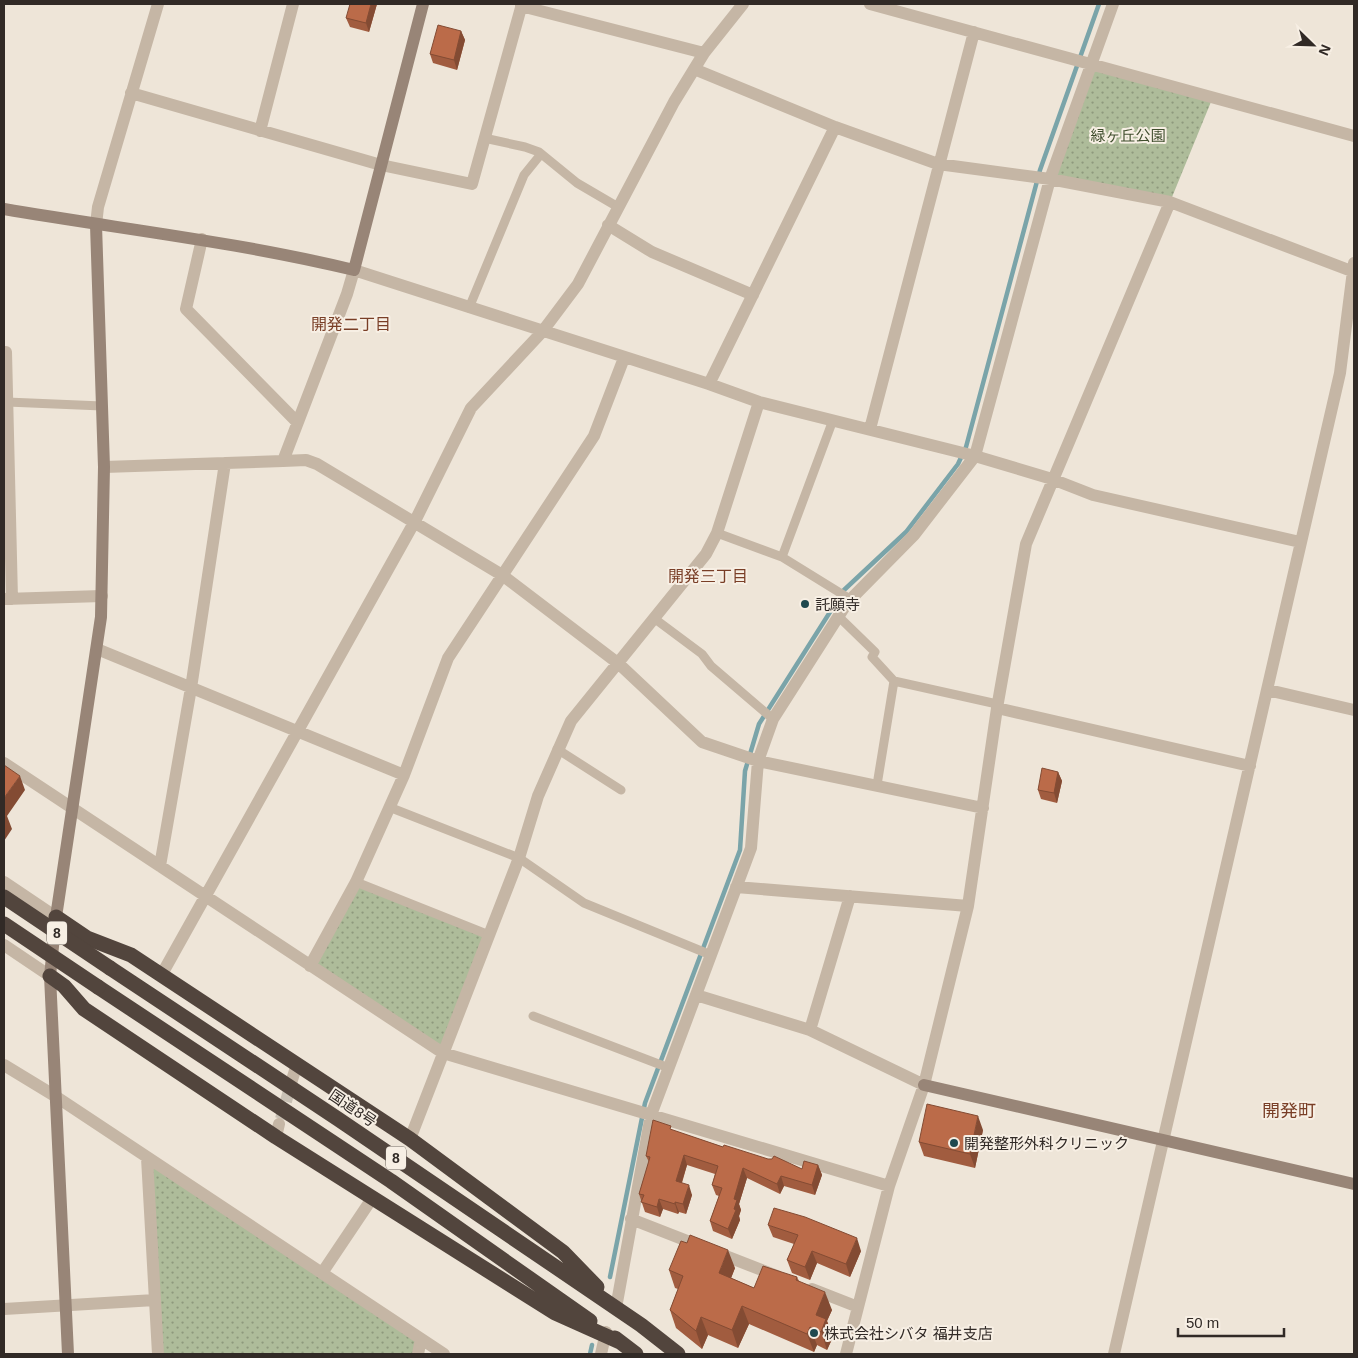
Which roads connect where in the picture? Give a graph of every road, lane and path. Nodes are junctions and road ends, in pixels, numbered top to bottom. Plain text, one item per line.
1 (158, 4) edge
2 (293, 4) edge
3 (423, 4) edge
4 (743, 4) edge
5 (870, 4) edge
6 (1113, 4) edge
7 (521, 5) edge
8 (974, 32) junction
9 (704, 53) junction
10 (1091, 64) junction
11 (694, 69) junction
12 (132, 93) junction
13 (835, 127) junction
14 (260, 131) junction
15 (1354, 136) edge
16 (484, 138) junction
17 (541, 154) junction
18 (938, 164) junction
19 (381, 165) junction
20 (1050, 179) junction
21 (1170, 202) junction
22 (618, 208) junction
23 (4, 209) edge
24 (96, 225) junction
25 (608, 225) junction
26 (202, 239) junction
27 (1354, 269) edge
28 (354, 270) junction
29 (753, 295) junction
30 (469, 308) junction
31 (542, 332) junction
32 (4, 352) edge
33 (624, 358) junction
34 (709, 384) junction
35 (8, 402) junction
36 (759, 402) junction
37 (102, 406) junction
38 (833, 420) junction
39 (296, 421) junction
40 (870, 429) junction
41 (975, 456) junction
42 (283, 461) junction
43 (225, 463) junction
44 (104, 467) junction
45 (1052, 479) junction
46 (414, 521) junction
47 (717, 533) junction
48 (1300, 542) junction
49 (782, 556) junction
50 (502, 575) junction
51 (102, 596) junction
52 (8, 599) edge
53 (850, 599) junction
54 (838, 616) junction
55 (654, 619) junction
56 (97, 649) junction
57 (619, 664) junction
58 (894, 681) junction
59 (191, 688) junction
60 (1268, 690) junction
61 (997, 706) junction
62 (1354, 710) edge
63 (773, 719) junction
64 (298, 732) junction
65 (557, 749) junction
66 (758, 760) junction
67 (4, 763) edge
68 (1250, 766) junction
69 (404, 775) junction
70 (877, 786) junction
71 (621, 790) dead end
72 (390, 807) junction
73 (71, 808) junction
74 (983, 808) junction
75 (519, 858) junction
76 (160, 866) junction
77 (4, 882) edge
78 (356, 882) junction
79 (736, 887) junction
80 (205, 896) junction
81 (850, 896) junction
82 (4, 897) edge
83 (968, 906) junction
84 (56, 917) junction
85 (4, 924) edge
86 (489, 935) junction
87 (4, 945) edge
88 (711, 955) junction
89 (310, 966) junction
90 (162, 974) junction
91 (50, 976) junction
92 (696, 996) junction
93 (534, 1016) dead end
94 (810, 1030) junction
95 (443, 1052) junction
96 (297, 1064) junction
97 (4, 1065) edge
98 (669, 1068) junction
99 (292, 1080) tunnel mouth
100 (924, 1085) junction
101 (55, 1096) junction
102 (651, 1115) junction
103 (410, 1139) junction
104 (1165, 1140) junction
105 (146, 1158) junction
106 (1354, 1184) edge
107 (889, 1186) junction
108 (373, 1198) junction
109 (631, 1219) junction
110 (322, 1273) junction
111 (785, 1279) edge
112 (804, 1286) edge
113 (155, 1300) junction
114 (65, 1306) junction
115 (858, 1307) junction
116 (616, 1308) junction
117 (4, 1309) edge
118 (605, 1334) junction
119 (421, 1339) junction
120 (68, 1354) edge
121 (158, 1354) edge
122 (418, 1354) edge
123 (444, 1354) edge
124 (600, 1354) edge
125 (636, 1354) edge
126 (678, 1354) edge
127 (846, 1354) edge
128 (1114, 1354) edge

1 - 12 street
2 - 14 street
3 - 19 street
4 - 9 street
5 - 8 street
6 - 10 street
7 - 9 street
7 - 16 street
8 - 10 street
8 - 18 street
9 - 11 street
10 - 15 street
10 - 20 street
11 - 13 street
11 - 22 street
12 - 14 street
12 - 24 street
13 - 18 street
13 - 29 street
14 - 19 street
16 - 17 lane
16 - 19 street
17 - 22 lane
17 - 30 lane
18 - 20 street
18 - 40 street
19 - 28 street
20 - 21 street
20 - 41 street
21 - 27 street
21 - 45 street
22 - 25 street
23 - 24 street
24 - 26 street
24 - 37 street
25 - 29 street
25 - 31 street
26 - 28 street
26 - 39 street
27 - 48 street
28 - 30 street
28 - 39 street
29 - 34 street
30 - 31 street
31 - 33 street
31 - 46 street
32 - 35 street
33 - 34 street
33 - 50 street
34 - 36 street
35 - 37 lane
35 - 52 street
36 - 38 street
36 - 47 street
37 - 44 street
38 - 40 street
38 - 49 lane
39 - 42 street
40 - 41 street
41 - 45 street
41 - 53 street
42 - 43 street
42 - 46 street
43 - 44 street
43 - 59 street
44 - 51 street
45 - 48 street
45 - 61 street
46 - 50 street
46 - 64 street
47 - 49 lane
47 - 55 street
48 - 60 street
49 - 53 lane
50 - 57 street
50 - 69 street
51 - 52 street
51 - 56 street
53 - 54 street
54 - 58 lane
54 - 63 street
55 - 57 street
55 - 63 lane
56 - 59 street
56 - 73 street
57 - 65 street
57 - 66 street
58 - 61 lane
58 - 70 lane
59 - 64 street
59 - 76 street
60 - 62 street
60 - 68 street
61 - 68 street
61 - 74 street
63 - 66 street
64 - 69 street
64 - 80 street
65 - 71 lane
65 - 75 street
66 - 70 street
66 - 79 street
67 - 73 street
68 - 104 street
69 - 72 street
70 - 74 street
72 - 75 lane
72 - 78 street
73 - 76 street
73 - 84 street
74 - 83 street
75 - 86 street
75 - 88 lane
76 - 80 street
77 - 84 street
78 - 86 lane
78 - 89 street
79 - 81 street
79 - 88 street
80 - 89 street
80 - 90 street
81 - 83 street
81 - 94 street
82 - 116 highway, 国道8号 / 8, bridge
83 - 100 street
84 - 90 highway, 8
84 - 91 street
85 - 118 highway, 8, bridge
86 - 95 street
87 - 91 street
88 - 92 street
89 - 95 street
90 - 96 highway, 8
91 - 101 street
91 - 108 highway, 8
92 - 94 street
92 - 98 street
93 - 98 lane
94 - 100 street
95 - 102 street
95 - 103 street
96 - 99 street
96 - 103 highway, 8
97 - 101 street
98 - 102 street
100 - 104 street
100 - 107 street
101 - 105 street
101 - 114 street
102 - 107 street
102 - 109 street
103 - 116 highway, 8
104 - 106 street
104 - 128 street
105 - 110 street
105 - 113 street
107 - 115 street
108 - 110 street
108 - 118 highway, 8
109 - 111 street
109 - 116 street
110 - 119 street
112 - 115 street
113 - 114 street
113 - 121 street
114 - 117 street
114 - 120 street
115 - 127 street
116 - 126 highway, 国道8号 / 8
118 - 124 street
118 - 125 highway, 8
119 - 122 street
119 - 123 street

